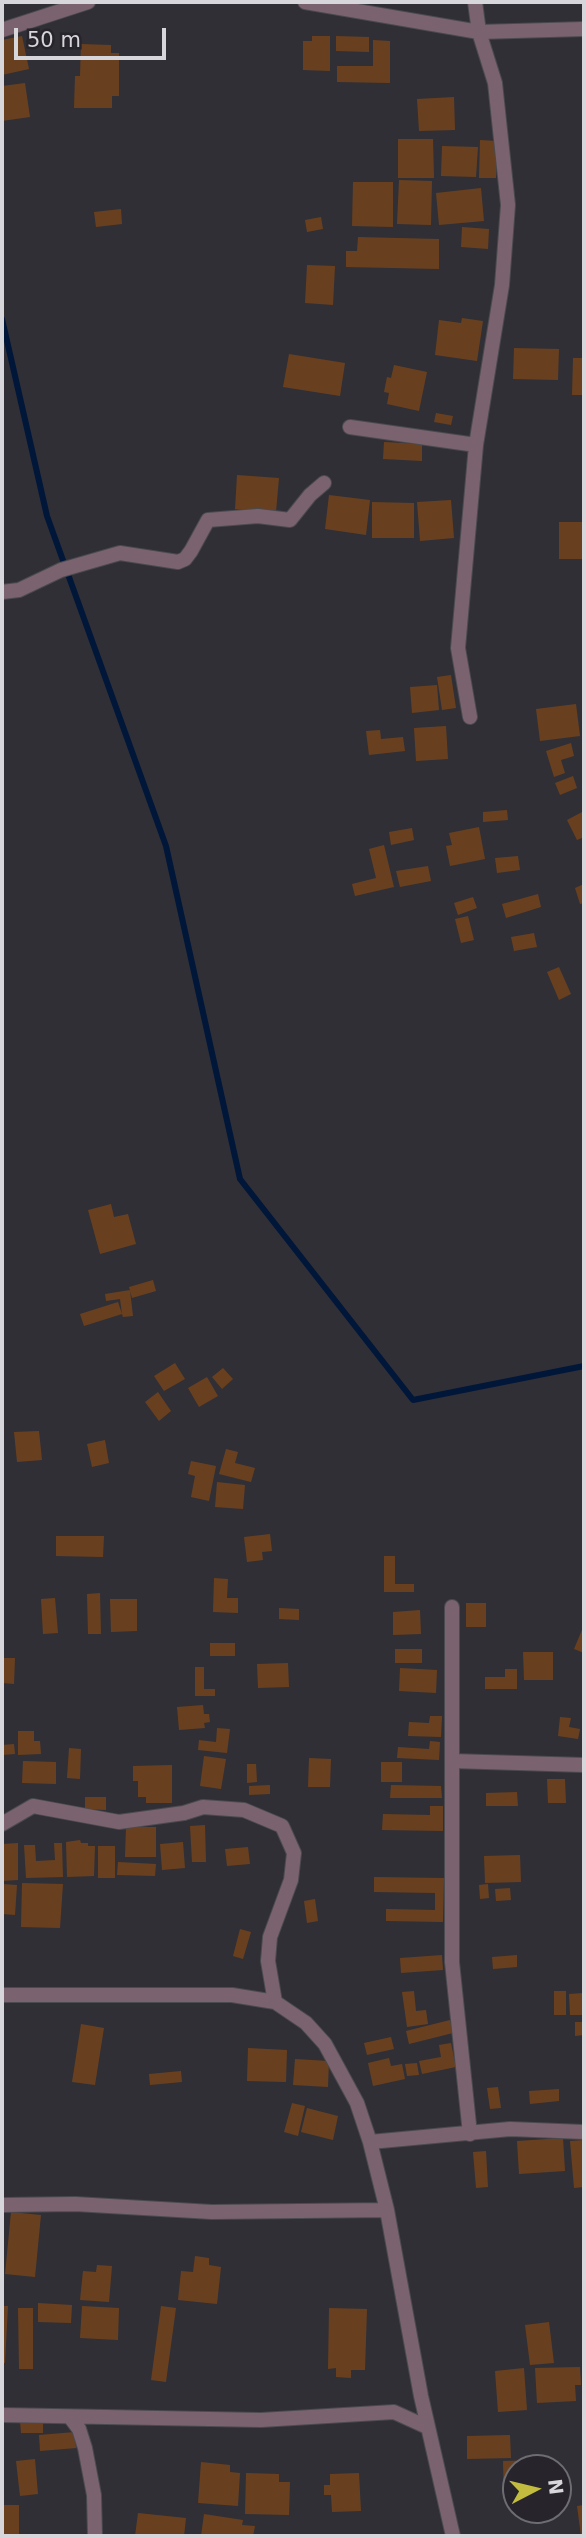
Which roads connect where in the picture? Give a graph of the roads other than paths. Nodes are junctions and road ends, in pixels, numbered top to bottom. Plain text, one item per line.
1 (88, 2) edge
2 (305, 2) edge
3 (475, 2) edge
4 (584, 29) edge
5 (2, 30) edge
6 (480, 32) junction
7 (350, 427) dead end
8 (475, 445) junction
9 (324, 483) dead end
10 (2, 592) edge
11 (470, 717) dead end
12 (452, 1607) dead end
13 (452, 1761) junction
14 (584, 1765) edge
15 (2, 1824) edge
16 (2, 1995) edge
17 (275, 2002) junction
18 (584, 2132) edge
19 (470, 2134) junction
20 (370, 2143) junction
21 (2, 2205) edge
22 (387, 2210) junction
23 (421, 2396) junction
24 (394, 2413) junction
25 (2, 2415) edge
26 (70, 2417) junction
27 (427, 2427) junction
28 (95, 2536) edge
29 (453, 2536) edge

1 - 5 street
2 - 6 street
3 - 6 street
4 - 6 street
6 - 8 street
7 - 8 street
8 - 11 street
9 - 10 street
12 - 13 street
13 - 14 street
13 - 19 street
15 - 17 street
16 - 17 street
17 - 20 street
18 - 19 street
19 - 20 street
20 - 22 street
21 - 22 street
22 - 23 street
23 - 24 street
23 - 27 street
24 - 26 street
24 - 27 street
25 - 26 street
26 - 28 street
27 - 29 street

